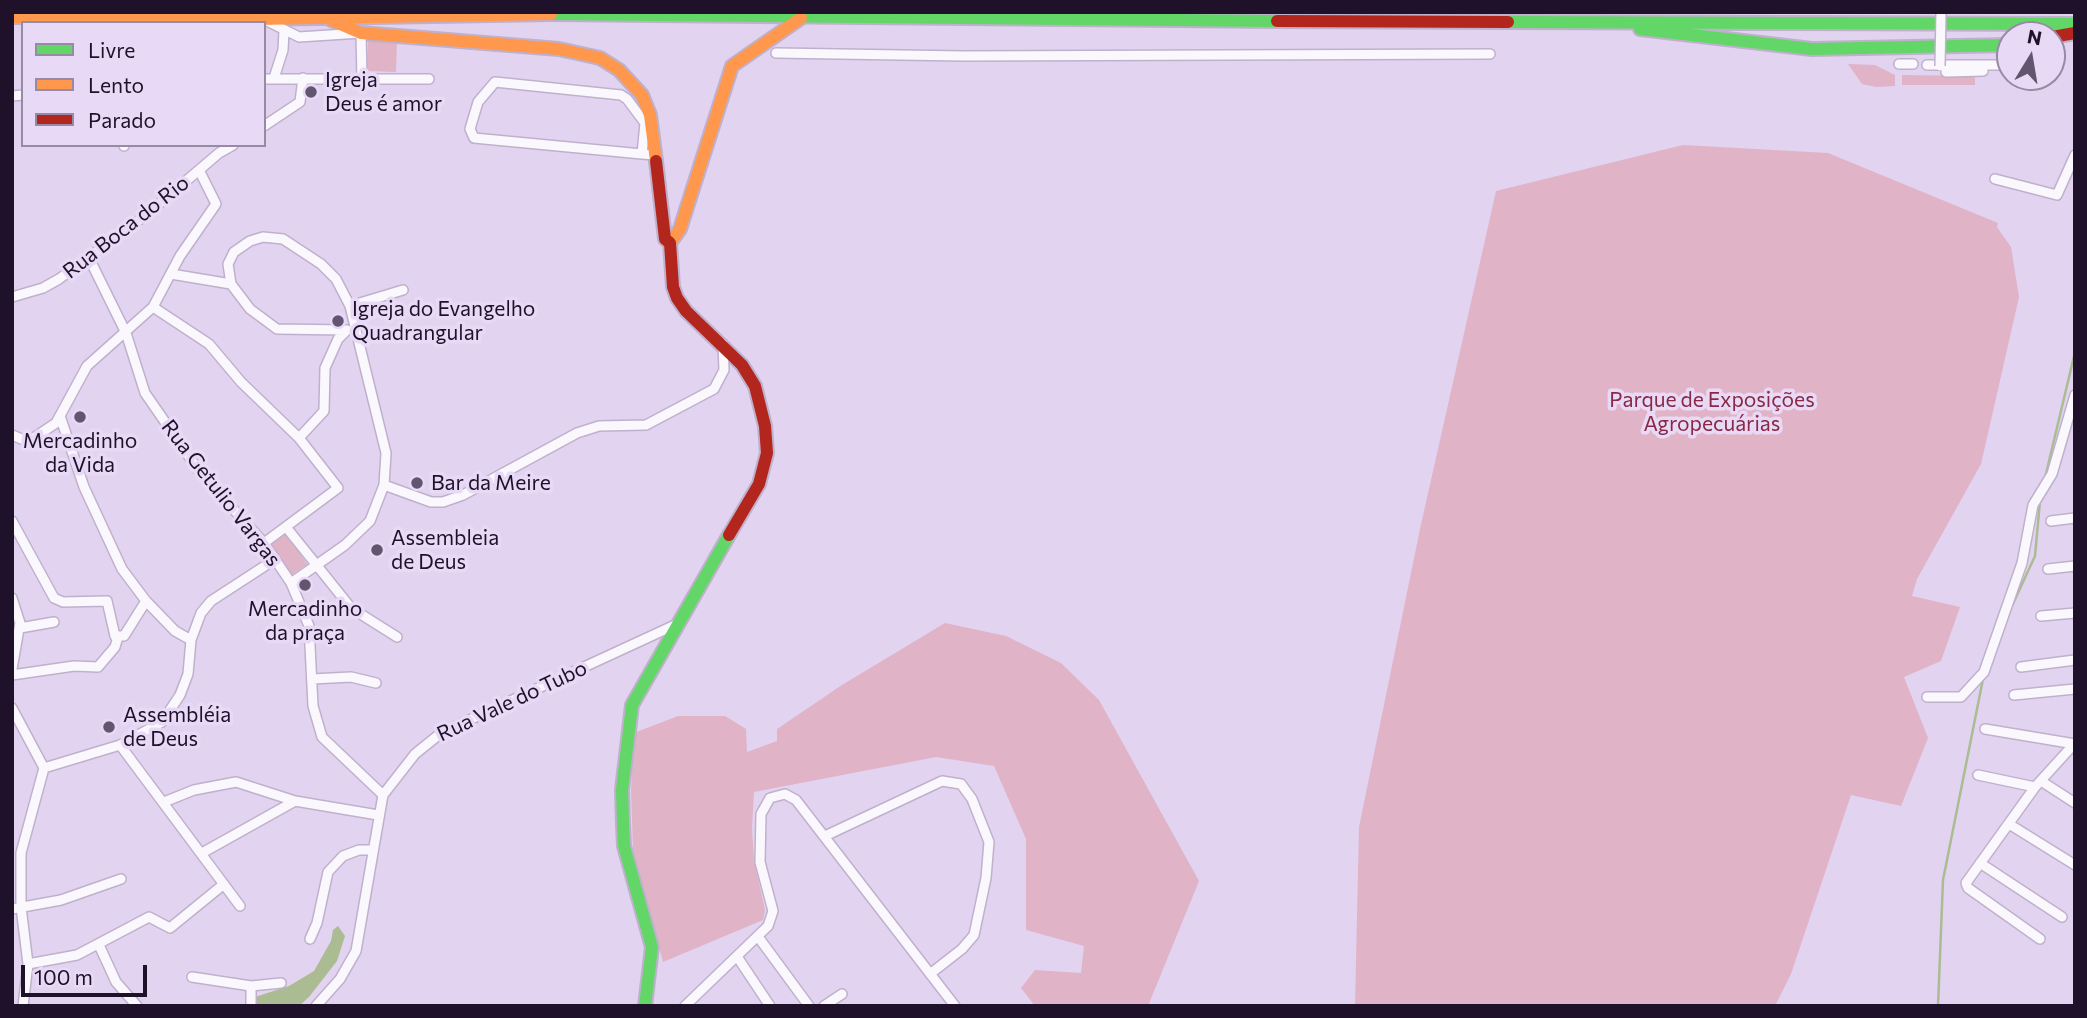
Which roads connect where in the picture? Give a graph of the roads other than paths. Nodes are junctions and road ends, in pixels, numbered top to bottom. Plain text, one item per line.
1 (1941, 12) edge
2 (12, 17) edge
3 (327, 18) junction
4 (801, 18) junction
5 (256, 19) junction
6 (262, 21) edge
7 (1577, 21) junction
8 (266, 22) edge
9 (2075, 24) edge
10 (284, 32) junction
11 (361, 33) junction
12 (763, 42) junction
13 (1996, 45) edge
14 (1490, 54) dead end
15 (1899, 64) dead end
16 (1913, 64) dead end
17 (1927, 65) dead end
18 (1996, 67) edge
19 (1943, 69) junction
20 (269, 78) edge
21 (303, 78) junction
22 (362, 79) junction
23 (429, 79) dead end
24 (266, 126) edge
25 (230, 147) edge
26 (648, 154) junction
27 (2075, 155) edge
28 (199, 170) junction
29 (1995, 178) dead end
30 (670, 243) junction
31 (88, 256) junction
32 (171, 274) junction
33 (231, 284) junction
34 (403, 290) dead end
35 (12, 297) edge
36 (350, 306) junction
37 (153, 307) junction
38 (350, 329) junction
39 (126, 333) junction
40 (723, 344) junction
41 (2074, 399) edge
42 (60, 416) junction
43 (12, 435) edge
44 (299, 438) junction
45 (384, 485) junction
46 (2075, 519) edge
47 (12, 521) edge
48 (2051, 521) dead end
49 (286, 527) junction
50 (264, 544) junction
51 (274, 560) junction
52 (315, 566) junction
53 (2075, 566) edge
54 (2048, 569) dead end
55 (291, 583) junction
56 (12, 598) edge
57 (146, 601) junction
58 (2075, 613) edge
59 (2041, 616) dead end
60 (54, 622) dead end
61 (675, 625) junction
62 (20, 628) junction
63 (118, 637) junction
64 (397, 637) dead end
65 (191, 640) junction
66 (2075, 660) edge
67 (2021, 667) dead end
68 (12, 669) edge
69 (12, 675) edge
70 (312, 679) junction
71 (376, 683) dead end
72 (2075, 689) edge
73 (2014, 695) dead end
74 (1927, 697) dead end
75 (12, 708) edge
76 (1985, 729) dead end
77 (2075, 743) edge
78 (120, 746) junction
79 (44, 768) junction
80 (1978, 775) dead end
81 (2038, 784) junction
82 (383, 795) junction
83 (295, 801) junction
84 (163, 802) junction
85 (2075, 803) edge
86 (378, 816) junction
87 (2009, 824) junction
88 (825, 836) junction
89 (373, 850) junction
90 (202, 853) junction
91 (1980, 863) junction
92 (2075, 865) edge
93 (121, 879) dead end
94 (224, 884) junction
95 (240, 906) dead end
96 (17, 908) edge
97 (2062, 917) dead end
98 (759, 938) junction
99 (310, 939) dead end
100 (2040, 939) dead end
101 (99, 945) junction
102 (738, 958) junction
103 (28, 964) junction
104 (930, 974) junction
105 (192, 977) dead end
106 (281, 983) dead end
107 (251, 986) junction
108 (842, 994) dead end
109 (692, 1004) edge
110 (23, 1006) edge
111 (137, 1006) edge
112 (251, 1006) edge
113 (316, 1006) edge
114 (645, 1006) edge
115 (770, 1006) edge
116 (809, 1006) edge
117 (824, 1006) edge
118 (955, 1006) edge

1 - 19 street, bridge
2 - 5 main road
3 - 4 main road
3 - 5 main road
3 - 11 main road
4 - 7 main road
4 - 12 main road
5 - 6 street
7 - 9 main road
7 - 13 main road
8 - 10 street
10 - 11 street
10 - 20 street
11 - 22 street
11 - 26 main road
12 - 14 street
12 - 30 main road
15 - 16 street
17 - 19 street
18 - 19 street
20 - 21 street
21 - 22 street
21 - 24 street
22 - 23 street
25 - 28 street, Rua Boca do Rio
26 - 26 street
26 - 30 main road
27 - 29 street
28 - 31 street, Rua Boca do Rio
28 - 32 street
30 - 40 main road
31 - 35 street, Rua Boca do Rio
31 - 39 street, Rua Getulio Vargas
32 - 33 street
32 - 37 street
33 - 36 street
33 - 38 street
34 - 36 street
36 - 38 street
37 - 39 street
37 - 44 street
38 - 44 street
38 - 45 street
39 - 42 street
39 - 50 street, Rua Getulio Vargas
40 - 45 street
40 - 61 main road
41 - 74 street
42 - 43 street
42 - 57 street
44 - 49 street
45 - 52 street
46 - 48 street
47 - 63 street
49 - 50 street
49 - 52 street
50 - 51 street, Rua Getulio Vargas
51 - 55 street, Rua Getulio Vargas
51 - 65 street
52 - 55 street
52 - 64 street
53 - 54 street
55 - 70 street, Rua Getulio Vargas
56 - 62 street
57 - 63 street
57 - 65 street
58 - 59 street
60 - 62 street
61 - 82 street, Rua Vale do Tubo
61 - 114 main road
62 - 68 street
63 - 69 street
65 - 78 street
66 - 67 street
70 - 71 street
70 - 82 street, Rua Getulio Vargas
72 - 73 street
75 - 79 street
76 - 77 street
77 - 81 street
78 - 79 street
78 - 84 street
79 - 96 street
80 - 81 street
81 - 85 street
81 - 87 street
82 - 86 street, Rua Vale do Tubo
83 - 84 street
83 - 86 street
83 - 90 street
84 - 90 street
86 - 89 street, Rua Vale do Tubo
87 - 91 street
87 - 92 street
88 - 98 street
88 - 104 street
88 - 104 street
89 - 99 street
89 - 113 street, Rua Vale do Tubo
90 - 94 street
91 - 97 street
91 - 100 street
93 - 96 street
94 - 95 street
94 - 101 street
96 - 103 street
98 - 102 street
98 - 116 street
101 - 103 street
101 - 111 street
102 - 109 street
102 - 115 street
103 - 110 street
104 - 118 street
105 - 107 street
106 - 107 street
107 - 112 street
108 - 117 street

